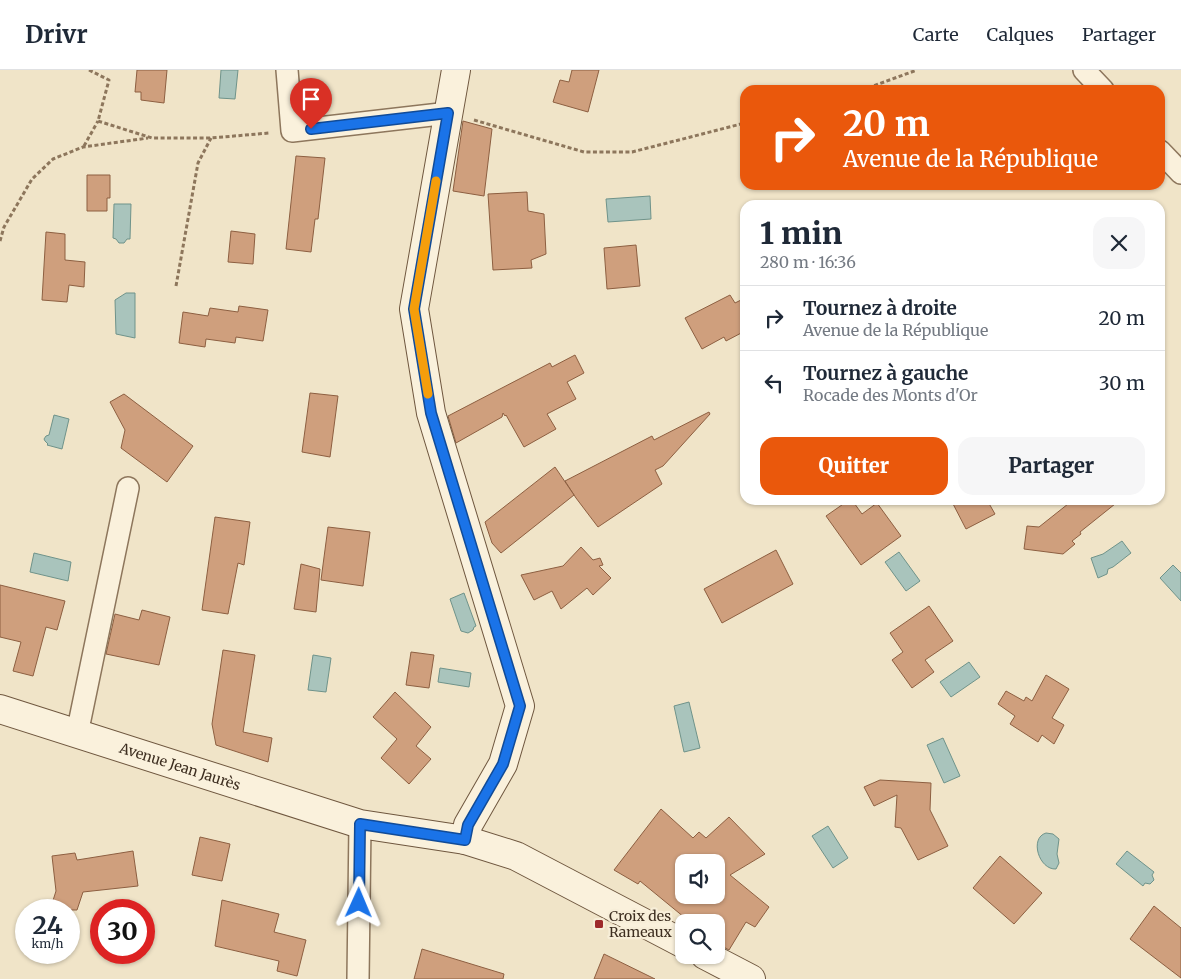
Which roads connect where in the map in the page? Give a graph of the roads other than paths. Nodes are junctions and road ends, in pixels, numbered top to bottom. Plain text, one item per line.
1 (287, 70) edge
2 (456, 70) edge
3 (1084, 70) edge
4 (1098, 85) edge
5 (448, 113) junction
6 (1165, 156) edge
7 (1181, 173) edge
8 (128, 488) dead end
9 (0, 709) edge
10 (77, 734) junction
11 (360, 824) junction
12 (465, 840) junction
13 (675, 939) edge
14 (722, 964) edge
15 (358, 979) edge
16 (751, 979) edge

1 - 5 street
2 - 5 street
3 - 4 street
5 - 12 street
6 - 7 street
8 - 10 street
9 - 10 street, Avenue Jean Jaurès
10 - 11 street, Avenue Jean Jaurès
11 - 12 street, Avenue Jean Jaurès
11 - 15 street
12 - 13 street, Avenue Jean Jaurès
14 - 16 street

